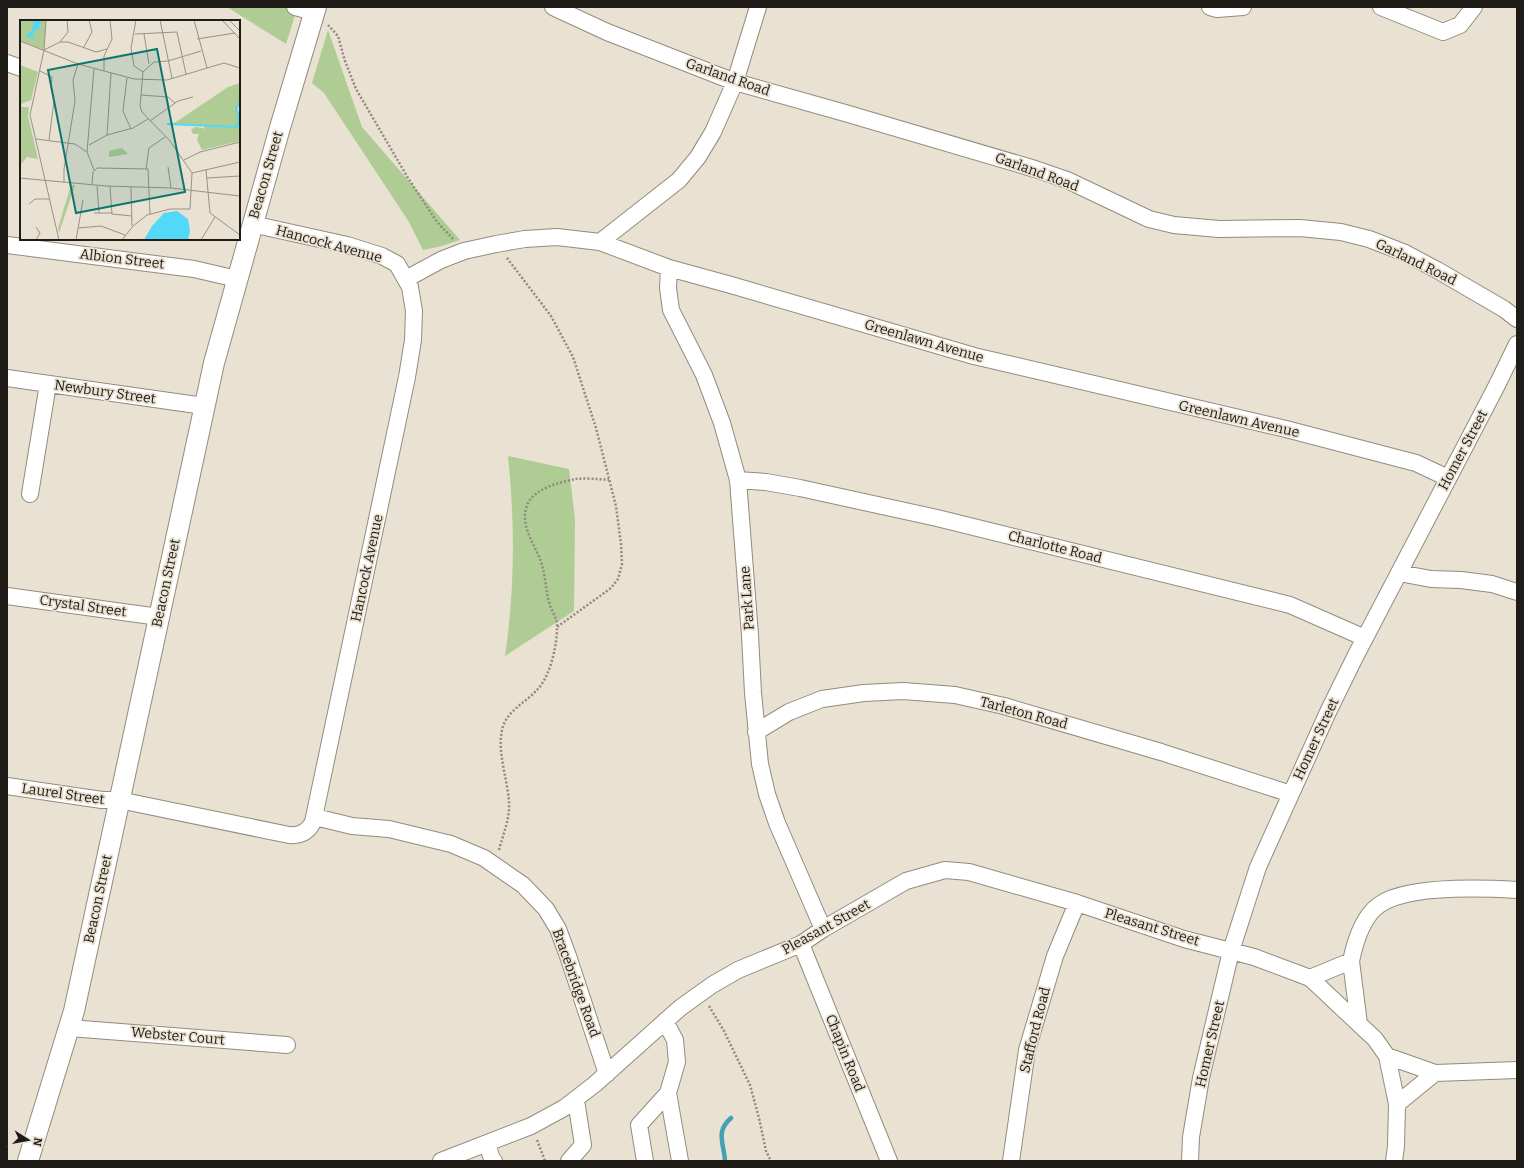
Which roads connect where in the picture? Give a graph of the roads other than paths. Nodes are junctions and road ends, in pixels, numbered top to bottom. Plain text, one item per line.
1 (295, 7) edge
2 (553, 7) edge
3 (758, 7) edge
4 (1210, 7) edge
5 (1242, 7) edge
6 (1381, 7) edge
7 (1474, 7) edge
8 (319, 14) edge
9 (7, 63) edge
10 (20, 68) edge
11 (735, 82) junction
12 (252, 224) junction
13 (600, 242) junction
14 (7, 245) edge
15 (669, 268) junction
16 (237, 278) junction
17 (406, 279) junction
18 (1517, 319) edge
19 (1517, 344) edge
20 (7, 378) edge
21 (48, 384) junction
22 (204, 406) junction
23 (1448, 478) junction
24 (738, 480) junction
25 (30, 494) dead end
26 (1399, 573) junction
27 (1517, 592) edge
28 (7, 596) edge
29 (159, 617) junction
30 (1365, 638) junction
31 (756, 732) junction
32 (7, 786) edge
33 (1291, 794) junction
34 (119, 800) junction
35 (315, 817) junction
36 (1517, 890) edge
37 (1077, 904) junction
38 (823, 929) junction
39 (801, 944) junction
40 (1231, 951) junction
41 (1350, 961) junction
42 (1310, 978) junction
43 (665, 1021) junction
44 (1359, 1024) junction
45 (70, 1028) junction
46 (287, 1045) dead end
47 (1387, 1056) junction
48 (1517, 1070) edge
49 (1435, 1073) junction
50 (606, 1074) junction
51 (668, 1093) junction
52 (576, 1100) junction
53 (1398, 1104) junction
54 (487, 1144) junction
55 (28, 1161) edge
56 (441, 1161) edge
57 (494, 1161) edge
58 (569, 1161) edge
59 (644, 1161) edge
60 (680, 1161) edge
61 (889, 1161) edge
62 (1011, 1161) edge
63 (1190, 1161) edge
64 (1394, 1161) edge

1 - 8 street
2 - 11 street, Garland Road
3 - 11 street
4 - 5 street
6 - 7 street
8 - 12 main road, Beacon Street
9 - 10 street
11 - 13 street
11 - 18 street, Garland Road
12 - 16 main road, Beacon Street
12 - 17 street, Hancock Avenue
13 - 15 street, Greenlawn Avenue
13 - 17 street, Greenlawn Avenue
14 - 16 street, Albion Street
15 - 23 street, Greenlawn Avenue
15 - 24 street, Park Lane
16 - 22 main road, Beacon Street
17 - 35 street, Hancock Avenue
19 - 23 street, Homer Street
20 - 21 street, Newbury Street
21 - 22 street, Newbury Street
21 - 25 street
22 - 29 main road, Beacon Street
23 - 26 street, Homer Street
24 - 30 street, Charlotte Road
24 - 31 street, Park Lane
26 - 27 street
26 - 30 street, Homer Street
28 - 29 street, Crystal Street
29 - 34 main road, Beacon Street
30 - 33 street, Homer Street
31 - 33 street, Tarleton Road
31 - 38 street, Park Lane
32 - 34 street, Laurel Street
33 - 40 street, Homer Street
34 - 35 street, Hancock Avenue
34 - 45 main road, Beacon Street
35 - 50 street, Bracebridge Road
36 - 41 street
37 - 38 street, Pleasant Street
37 - 40 street, Pleasant Street
37 - 62 street, Stafford Road
38 - 39 street, Pleasant Street
39 - 43 street, Pleasant Street
39 - 61 street, Chapin Road
40 - 42 street, Pleasant Street
40 - 63 street, Homer Street
41 - 42 street
41 - 44 street
42 - 44 street
43 - 50 street, Pleasant Street
43 - 51 street
44 - 47 street
45 - 46 street, Webster Court
45 - 55 main road, Beacon Street
47 - 49 street
47 - 53 street
48 - 49 street
49 - 53 street
50 - 52 street, Pleasant Street
51 - 59 street
51 - 60 street
52 - 54 street, Pleasant Street
52 - 58 street
53 - 64 street
54 - 56 street, Pleasant Street
54 - 57 street

